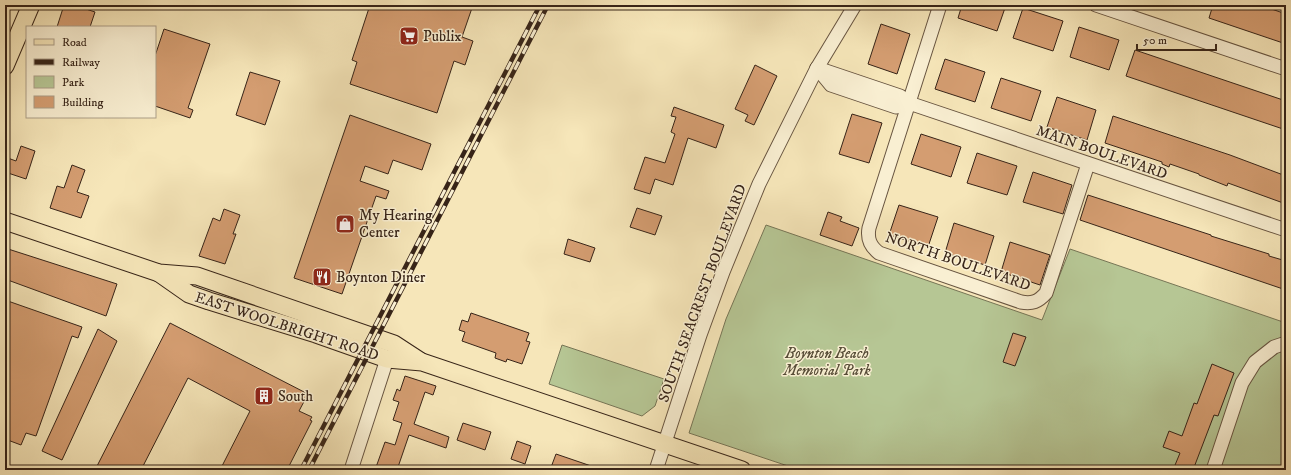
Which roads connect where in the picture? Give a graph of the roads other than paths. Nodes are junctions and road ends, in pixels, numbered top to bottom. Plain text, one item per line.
1 (31, 5) edge
2 (855, 5) edge
3 (940, 5) edge
4 (1096, 5) edge
5 (5, 66) edge
6 (817, 68) junction
7 (1286, 70) edge
8 (908, 103) junction
9 (1088, 164) junction
10 (5, 222) edge
11 (1286, 230) edge
12 (159, 273) junction
13 (1286, 343) edge
14 (387, 359) junction
15 (422, 362) junction
16 (664, 444) junction
17 (351, 470) edge
18 (656, 470) edge
19 (742, 470) edge
20 (1213, 470) edge

1 - 5 main road
2 - 6 street, SOUTH SEACREST BOULEVARD
3 - 8 street, NORTH BOULEVARD
4 - 7 street
6 - 8 street, MAIN BOULEVARD
6 - 16 street, SOUTH SEACREST BOULEVARD
8 - 9 street, MAIN BOULEVARD
8 - 9 street, NORTH BOULEVARD
9 - 11 street, MAIN BOULEVARD
10 - 12 main road, EAST WOOLBRIGHT ROAD
12 - 14 main road, EAST WOOLBRIGHT ROAD
12 - 15 main road, EAST WOOLBRIGHT ROAD
13 - 20 street
14 - 15 main road, EAST WOOLBRIGHT ROAD
14 - 17 street
15 - 16 main road, EAST WOOLBRIGHT ROAD
16 - 18 street, SOUTH SEACREST BOULEVARD
16 - 19 main road, EAST WOOLBRIGHT ROAD

